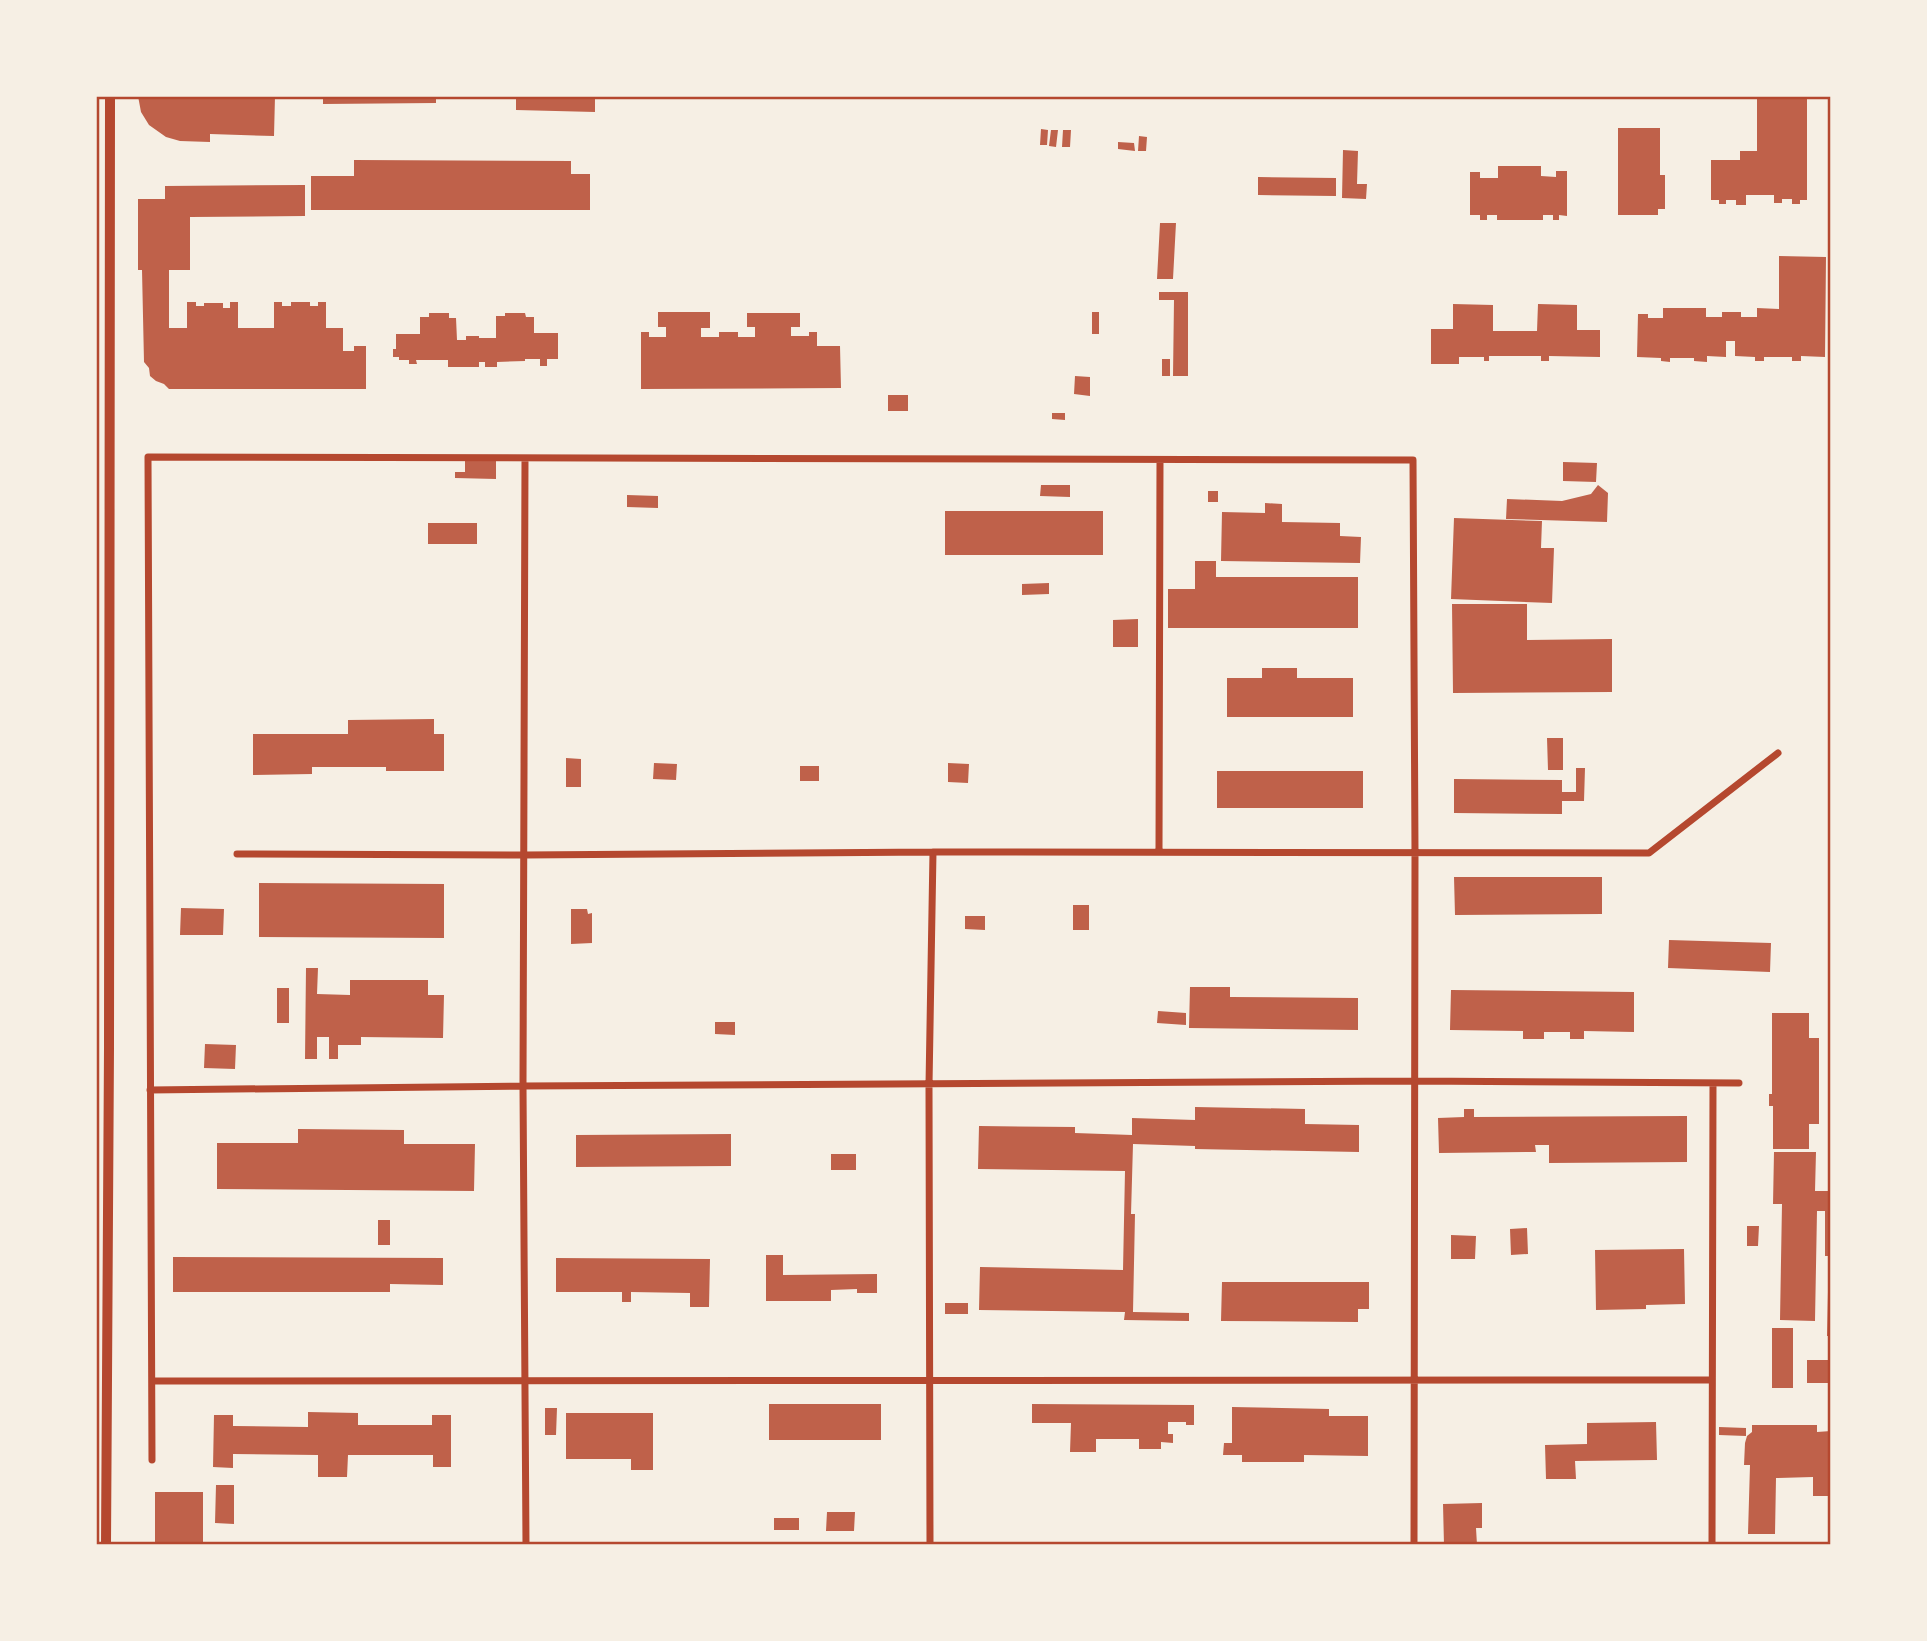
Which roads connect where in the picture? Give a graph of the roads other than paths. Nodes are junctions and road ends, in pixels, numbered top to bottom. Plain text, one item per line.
1 (110, 96) edge
2 (96, 448) edge
3 (110, 448) junction
4 (525, 458) junction
5 (1160, 460) junction
6 (96, 477) edge
7 (110, 477) junction
8 (1778, 753) dead end
9 (933, 852) junction
10 (1159, 852) junction
11 (1415, 852) junction
12 (237, 854) dead end
13 (525, 855) junction
14 (96, 1048) edge
15 (109, 1048) junction
16 (1414, 1081) junction
17 (1713, 1083) junction
18 (1739, 1083) dead end
19 (929, 1085) junction
20 (523, 1086) junction
21 (150, 1090) junction
22 (1414, 1380) junction
23 (1711, 1380) junction
24 (152, 1381) junction
25 (930, 1381) junction
26 (524, 1382) junction
27 (152, 1460) dead end
28 (106, 1545) edge
29 (526, 1545) edge
30 (930, 1545) edge
31 (1414, 1545) edge
32 (1712, 1545) edge

1 - 3 street
2 - 3 street
3 - 7 street
4 - 5 street
4 - 13 street
4 - 21 street
5 - 10 street
5 - 11 street
6 - 7 street
7 - 15 street
8 - 11 street
9 - 10 street
9 - 13 street
9 - 19 street
10 - 11 street
11 - 16 street
12 - 13 street
13 - 20 street
14 - 15 street
15 - 28 street
16 - 17 street
16 - 19 street
16 - 22 street
17 - 18 street
17 - 23 street
19 - 20 street
19 - 25 street
20 - 21 street
20 - 26 street
21 - 24 street
22 - 23 street
22 - 25 street
22 - 31 street
23 - 32 street
24 - 26 street
24 - 27 street
25 - 26 street
25 - 30 street
26 - 29 street

